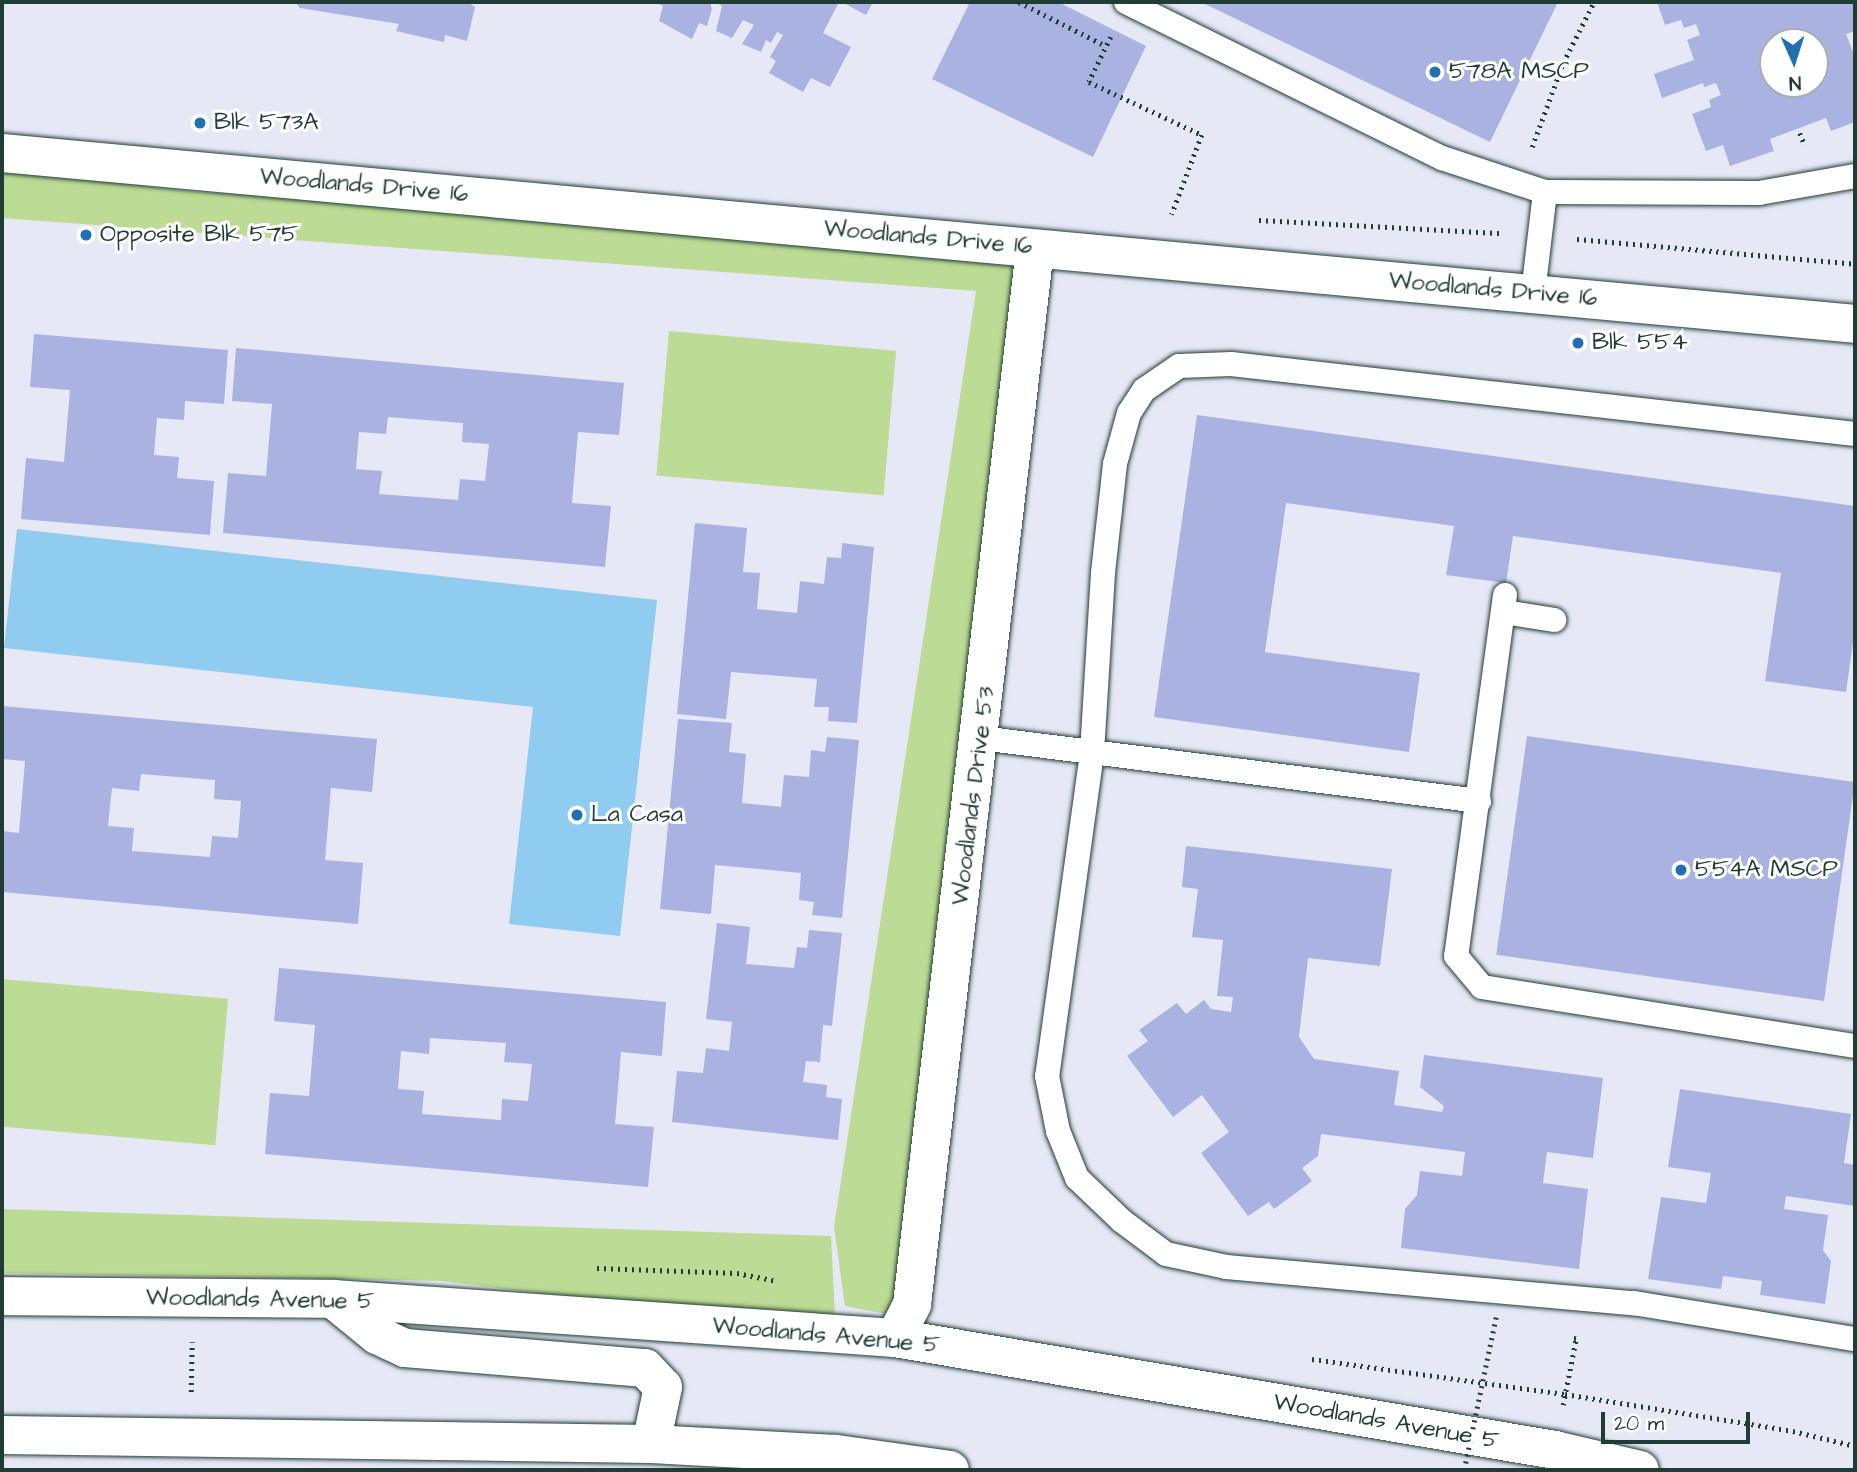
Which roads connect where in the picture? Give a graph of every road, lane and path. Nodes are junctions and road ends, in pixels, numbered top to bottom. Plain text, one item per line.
1 (1019, 2) edge
2 (1126, 2) edge
3 (1594, 2) edge
4 (1107, 46) junction
5 (2, 153) edge
6 (1855, 176) edge
7 (1518, 184) junction
8 (1545, 192) junction
9 (1171, 215) dead end
10 (1540, 235) junction
11 (1035, 249) junction
12 (1855, 264) edge
13 (1533, 293) junction
14 (1855, 324) edge
15 (1855, 434) edge
16 (1554, 620) dead end
17 (981, 738) junction
18 (1092, 753) junction
19 (1479, 800) junction
20 (1855, 1046) edge
21 (2, 1296) edge
22 (193, 1299) junction
23 (333, 1299) junction
24 (1510, 1317) dead end
25 (1562, 1335) dead end
26 (895, 1338) junction
27 (1855, 1339) edge
28 (2, 1435) edge
29 (190, 1437) junction
30 (651, 1444) junction
31 (1555, 1450) junction
32 (950, 1470) edge
33 (1464, 1470) edge
34 (1640, 1470) edge

1 - 4 path
2 - 4 path
2 - 7 lane
3 - 7 path
4 - 9 path
5 - 11 main road, Woodlands Drive 16
6 - 8 lane
7 - 8 lane
8 - 10 lane
10 - 12 path
10 - 13 lane
11 - 13 main road, Woodlands Drive 16
11 - 17 main road, Woodlands Drive 53
13 - 14 main road, Woodlands Drive 16
15 - 18 lane
16 - 19 lane
17 - 18 lane
17 - 26 main road, Woodlands Drive 53
18 - 19 lane
18 - 27 lane
19 - 20 lane
21 - 22 main road, Woodlands Avenue 5
22 - 23 main road, Woodlands Avenue 5
22 - 29 path
23 - 26 main road, Woodlands Avenue 5
23 - 30 main road
24 - 33 path, bridge
25 - 31 path
26 - 31 main road, Woodlands Avenue 5
28 - 29 main road
29 - 30 main road
30 - 32 main road
31 - 34 main road, Woodlands Avenue 5

